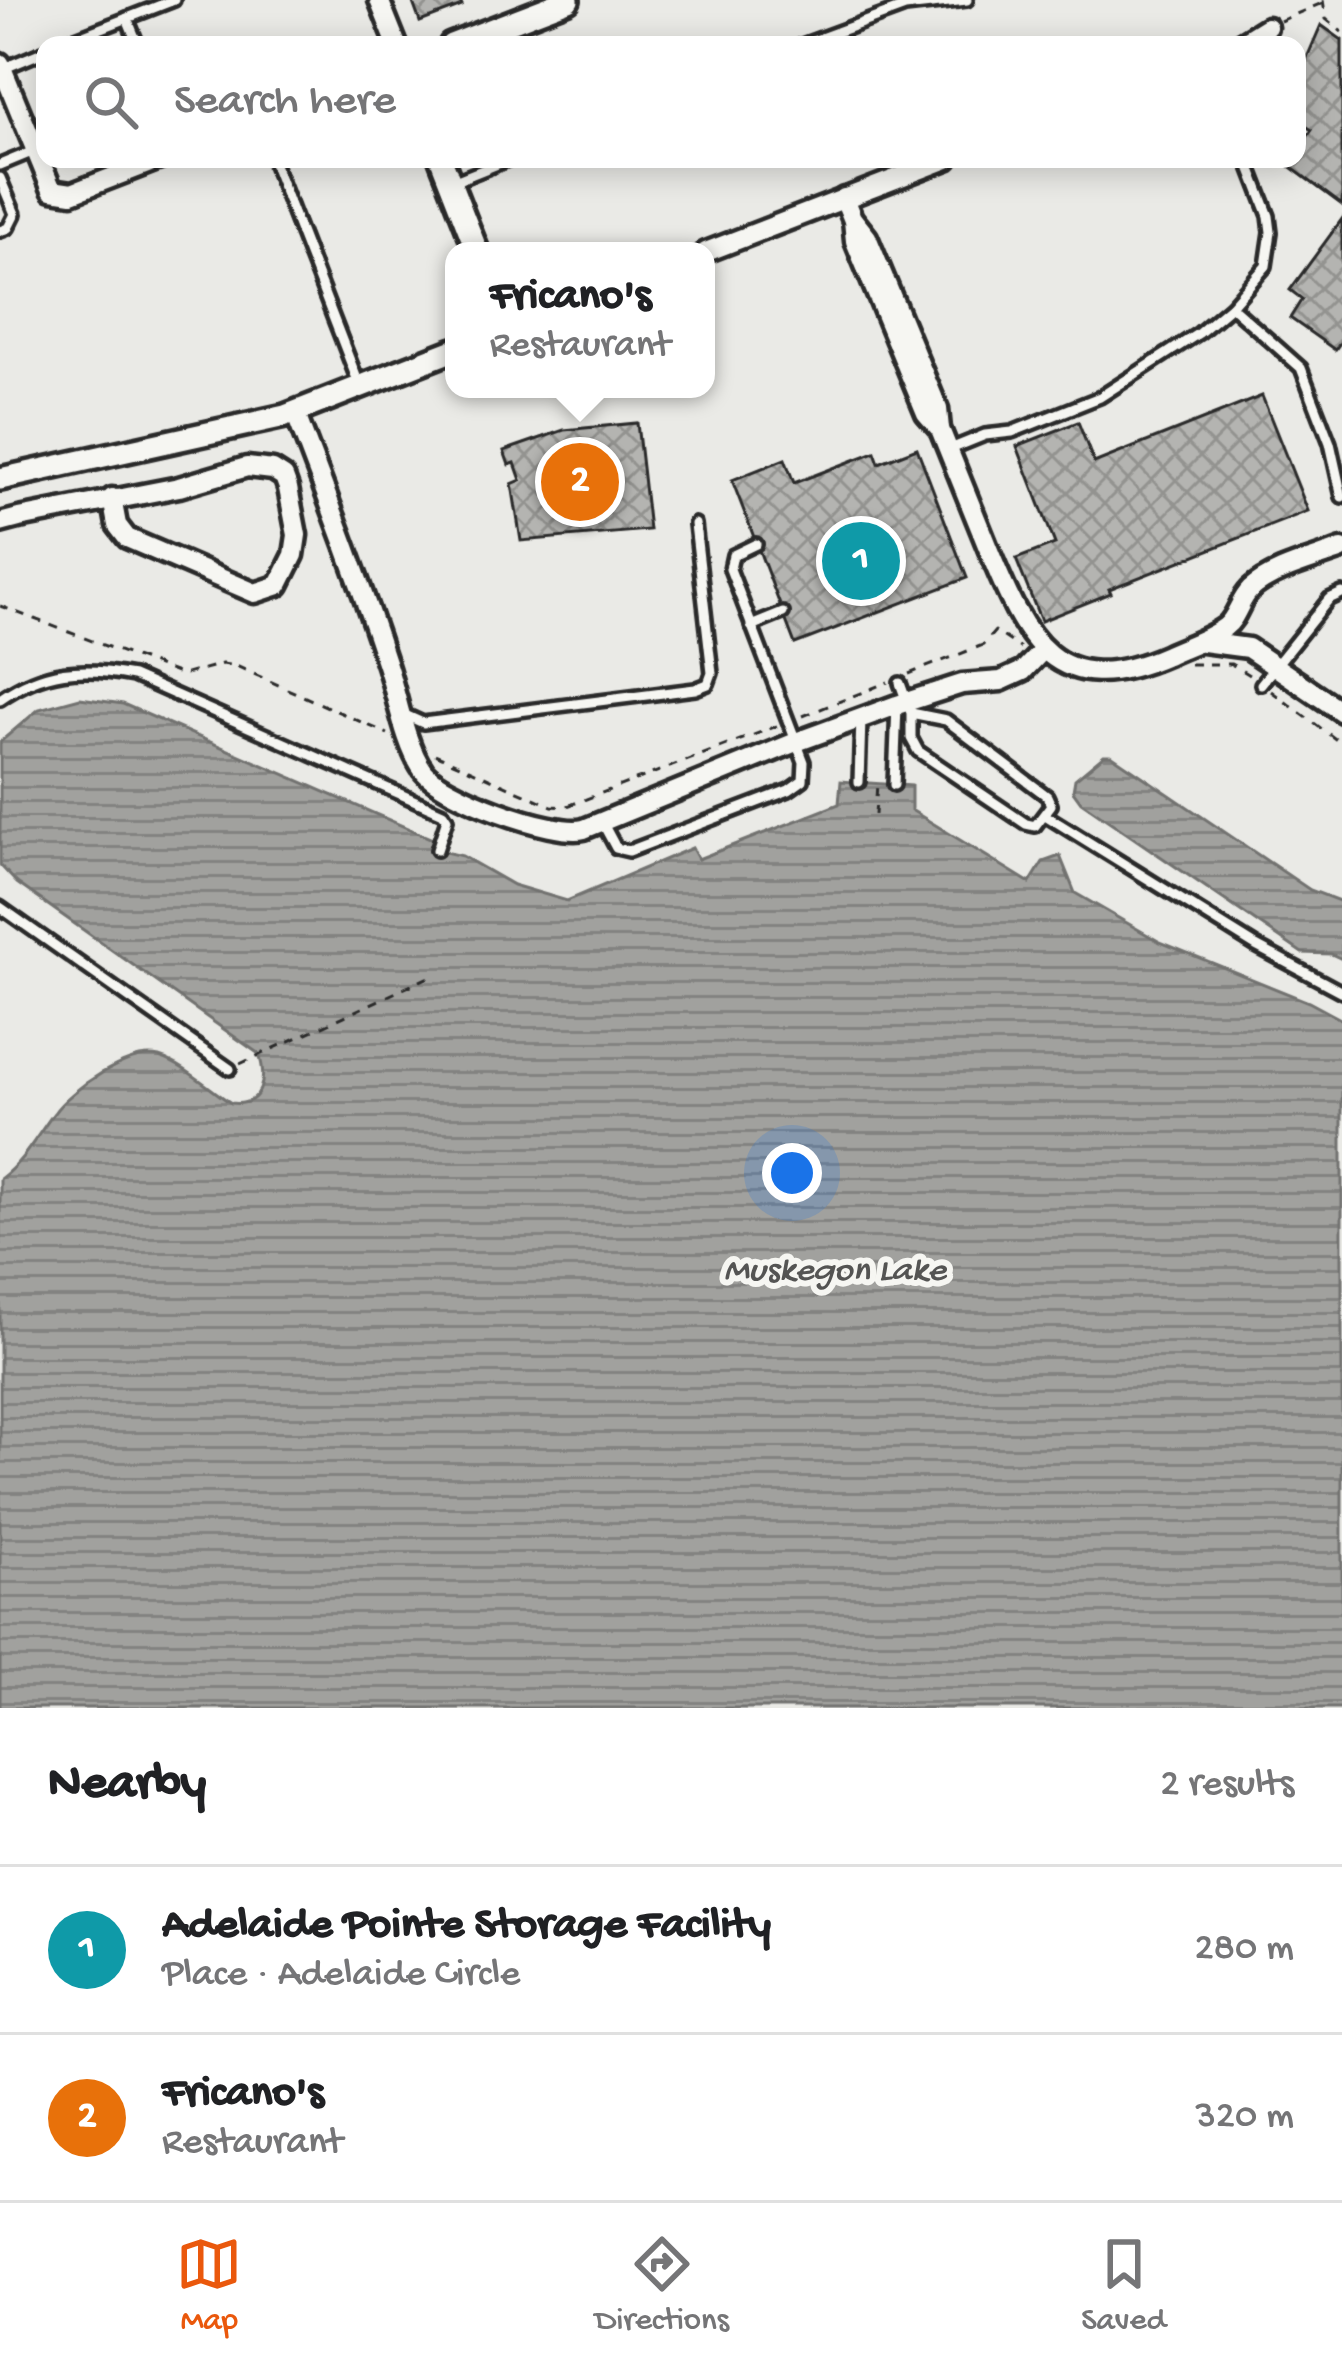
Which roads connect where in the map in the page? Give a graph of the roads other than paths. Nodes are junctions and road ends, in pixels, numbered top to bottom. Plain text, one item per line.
1 (174, 0) edge
2 (379, 0) edge
3 (568, 0) edge
4 (967, 0) edge
5 (127, 18) junction
6 (1267, 27) road end
7 (81, 36) edge
8 (134, 36) edge
9 (393, 36) edge
10 (475, 36) edge
11 (826, 36) edge
12 (1252, 36) edge
13 (36, 54) edge
14 (1, 66) edge
15 (34, 151) junction
16 (36, 156) edge
17 (0, 165) edge
18 (41, 168) edge
19 (137, 168) edge
20 (275, 168) edge
21 (444, 168) edge
22 (488, 168) edge
23 (923, 168) edge
24 (1250, 168) edge
25 (0, 178) edge
26 (450, 183) junction
27 (844, 198) junction
28 (0, 231) edge
29 (473, 242) edge
30 (715, 248) edge
31 (1231, 307) junction
32 (445, 354) edge
33 (361, 389) junction
34 (296, 412) junction
35 (948, 450) junction
36 (0, 478) edge
37 (1342, 497) edge
38 (112, 498) junction
39 (0, 523) edge
40 (695, 524) dead end
41 (756, 544) dead end
42 (1342, 548) edge
43 (1342, 593) edge
44 (1238, 610) junction
45 (783, 613) dead end
46 (751, 626) junction
47 (1198, 643) junction
48 (1251, 649) junction
49 (1043, 650) junction
50 (1275, 665) junction
51 (1261, 684) dead end
52 (0, 699) edge
53 (904, 701) junction
54 (1342, 712) edge
55 (403, 714) junction
56 (861, 719) junction
57 (796, 742) junction
58 (859, 782) dead end
59 (894, 785) dead end
60 (1045, 814) junction
61 (602, 822) junction
62 (436, 850) dead end
63 (0, 907) edge
64 (1342, 992) edge
65 (230, 1069) road end

1 - 5 lane
2 - 9 street
3 - 10 street
4 - 11 lane
5 - 7 lane
5 - 8 lane
6 - 12 street
13 - 14 lane
14 - 15 street
15 - 16 street
15 - 17 lane
18 - 19 street
20 - 33 lane
21 - 26 street
22 - 26 lane
23 - 27 street
24 - 31 lane
25 - 28 lane
26 - 29 street
27 - 30 street
27 - 35 street
31 - 35 lane
31 - 37 lane
32 - 33 street
33 - 34 street
34 - 36 street
34 - 55 street
35 - 49 street
38 - 38 street
38 - 39 street
40 - 55 lane
41 - 46 lane
42 - 44 street
43 - 50 lane
44 - 47 street
44 - 48 street
45 - 46 lane
46 - 57 lane
47 - 48 street
47 - 49 street
48 - 50 street
49 - 53 street
50 - 51 lane
50 - 54 street
52 - 62 lane
53 - 56 street
53 - 59 lane
53 - 60 lane
53 - 60 lane
55 - 61 street
56 - 57 street
56 - 58 lane
57 - 61 street
57 - 61 lane
60 - 64 lane
63 - 65 lane

